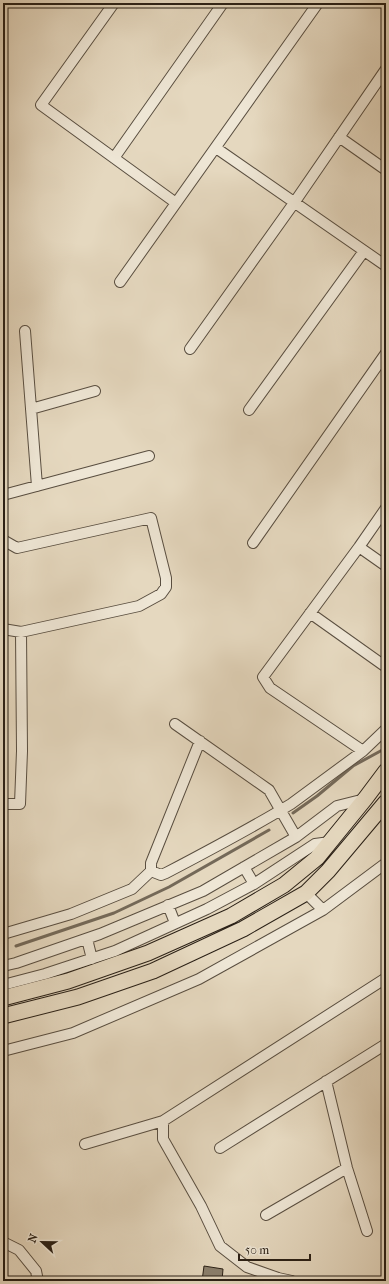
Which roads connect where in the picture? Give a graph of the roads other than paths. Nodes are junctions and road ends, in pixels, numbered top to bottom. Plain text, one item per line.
1 (114, 3) edge
2 (223, 3) edge
3 (318, 3) edge
4 (386, 69) edge
5 (339, 137) junction
6 (216, 148) junction
7 (114, 158) junction
8 (386, 170) edge
9 (294, 202) junction
10 (176, 203) junction
11 (364, 251) junction
12 (386, 266) edge
13 (120, 282) dead end
14 (25, 331) dead end
15 (190, 349) dead end
16 (386, 353) edge
17 (95, 391) dead end
18 (31, 408) junction
19 (249, 410) dead end
20 (149, 456) dead end
21 (37, 486) junction
22 (3, 495) edge
23 (386, 508) edge
24 (3, 540) edge
25 (253, 543) dead end
26 (359, 547) junction
27 (386, 566) edge
28 (310, 613) junction
29 (3, 629) edge
30 (22, 632) junction
31 (386, 667) edge
32 (175, 724) dead end
33 (386, 729) edge
34 (200, 741) junction
35 (363, 751) junction
36 (386, 771) edge
37 (365, 799) junction
38 (386, 802) edge
39 (3, 804) edge
40 (280, 811) junction
41 (296, 837) junction
42 (330, 842) junction
43 (386, 863) edge
44 (244, 867) junction
45 (152, 871) junction
46 (254, 884) junction
47 (306, 893) junction
48 (168, 905) junction
49 (324, 910) junction
50 (175, 923) junction
51 (3, 934) edge
52 (87, 939) junction
53 (92, 958) junction
54 (3, 966) edge
55 (386, 978) edge
56 (4, 989) edge
57 (3, 1016) edge
58 (386, 1044) edge
59 (3, 1051) edge
60 (326, 1082) junction
61 (163, 1121) junction
62 (86, 1144) dead end
63 (220, 1148) dead end
64 (347, 1168) junction
65 (266, 1216) dead end
66 (367, 1230) dead end
67 (3, 1242) edge
68 (38, 1281) edge
69 (292, 1281) edge

1 - 7 street
2 - 7 street
3 - 6 street
4 - 5 street
5 - 8 street
5 - 9 street
6 - 9 street
6 - 10 street
7 - 10 street
9 - 11 street
9 - 15 street
10 - 13 street
11 - 12 street
11 - 19 street
14 - 18 street
16 - 25 street
17 - 18 street
18 - 21 street
20 - 21 street
21 - 22 street
23 - 26 street
24 - 30 street
26 - 27 street
26 - 28 street
28 - 31 street
28 - 35 street
29 - 30 street
30 - 39 street
32 - 34 street
33 - 35 street
34 - 40 street
34 - 45 street
35 - 40 street
36 - 37 main road
37 - 41 street
37 - 42 main road
38 - 47 main road
40 - 41 street
40 - 45 street
41 - 44 street
42 - 46 street
42 - 56 main road
43 - 49 street
44 - 46 street
44 - 48 street
45 - 51 street
46 - 50 street
47 - 49 street
47 - 57 main road
48 - 50 street
48 - 52 street
49 - 59 street
50 - 53 street
52 - 53 street
52 - 54 street
53 - 56 street
55 - 61 street
58 - 60 street
60 - 63 street
60 - 64 street
61 - 62 street
61 - 69 street
64 - 65 street
64 - 66 street
67 - 68 street

